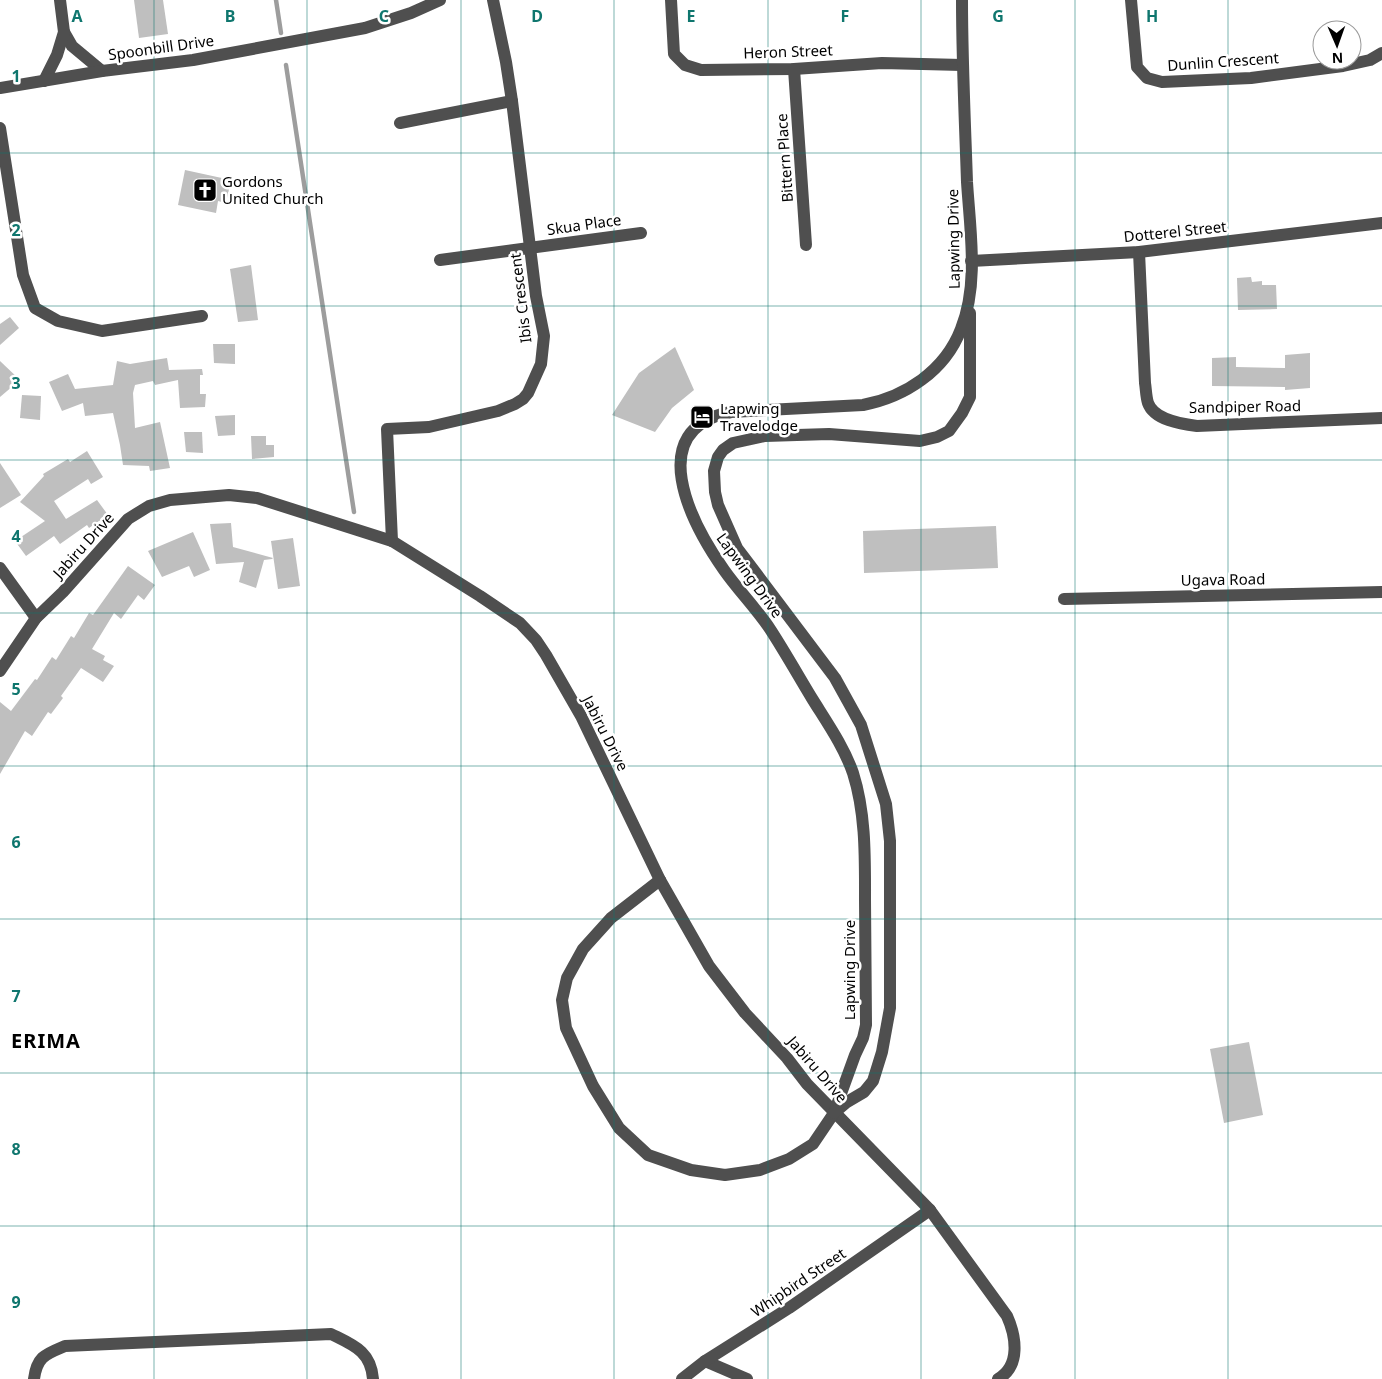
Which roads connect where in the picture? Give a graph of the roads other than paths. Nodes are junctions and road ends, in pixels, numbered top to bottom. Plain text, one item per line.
1 (60, 0) edge
2 (440, 0) edge
3 (493, 0) edge
4 (670, 0) edge
5 (962, 0) edge
6 (1131, 0) edge
7 (64, 32) junction
8 (1382, 53) edge
9 (962, 65) junction
10 (794, 69) junction
11 (102, 72) junction
12 (44, 82) junction
13 (0, 88) edge
14 (512, 101) junction
15 (400, 123) dead end
16 (0, 128) edge
17 (1382, 223) edge
18 (641, 232) dead end
19 (806, 245) dead end
20 (530, 247) junction
21 (1138, 252) junction
22 (440, 260) dead end
23 (971, 261) junction
24 (970, 298) junction
25 (202, 316) dead end
26 (1382, 418) edge
27 (392, 541) junction
28 (0, 568) edge
29 (1382, 592) edge
30 (1064, 599) dead end
31 (36, 618) junction
32 (0, 671) edge
33 (660, 880) junction
34 (834, 1113) junction
35 (930, 1210) junction
36 (705, 1361) junction
37 (34, 1379) edge
38 (373, 1379) edge
39 (682, 1379) edge
40 (747, 1379) edge
41 (998, 1379) edge

1 - 7 street
2 - 11 street, Spoonbill Drive
3 - 14 street, Ibis Crescent
4 - 10 street, Heron Street
5 - 9 street, Lapwing Drive
6 - 8 street, Dunlin Crescent
7 - 11 street
7 - 12 street
9 - 10 street, Heron Street
9 - 23 street, Lapwing Drive
10 - 19 street, Bittern Place
11 - 12 street, Spoonbill Drive
12 - 13 street, Spoonbill Drive
14 - 15 street
14 - 20 street, Ibis Crescent
16 - 25 street
17 - 21 street, Dotterel Street
18 - 20 street, Skua Place
20 - 22 street, Skua Place
20 - 27 street, Ibis Crescent
21 - 23 street, Dotterel Street
21 - 26 street, Sandpiper Road
23 - 24 street, Lapwing Drive
24 - 34 street, Lapwing Drive
24 - 34 street
27 - 31 street, Jabiru Drive
27 - 33 street, Jabiru Drive
28 - 31 street
29 - 30 street, Ugava Road
31 - 32 street, Jabiru Drive
33 - 34 street, Jabiru Drive
33 - 34 street
34 - 35 street, Jabiru Drive
35 - 36 street, Whipbird Street
35 - 41 street, Jabiru Drive
36 - 39 street, Whipbird Street
36 - 40 street
37 - 38 street

